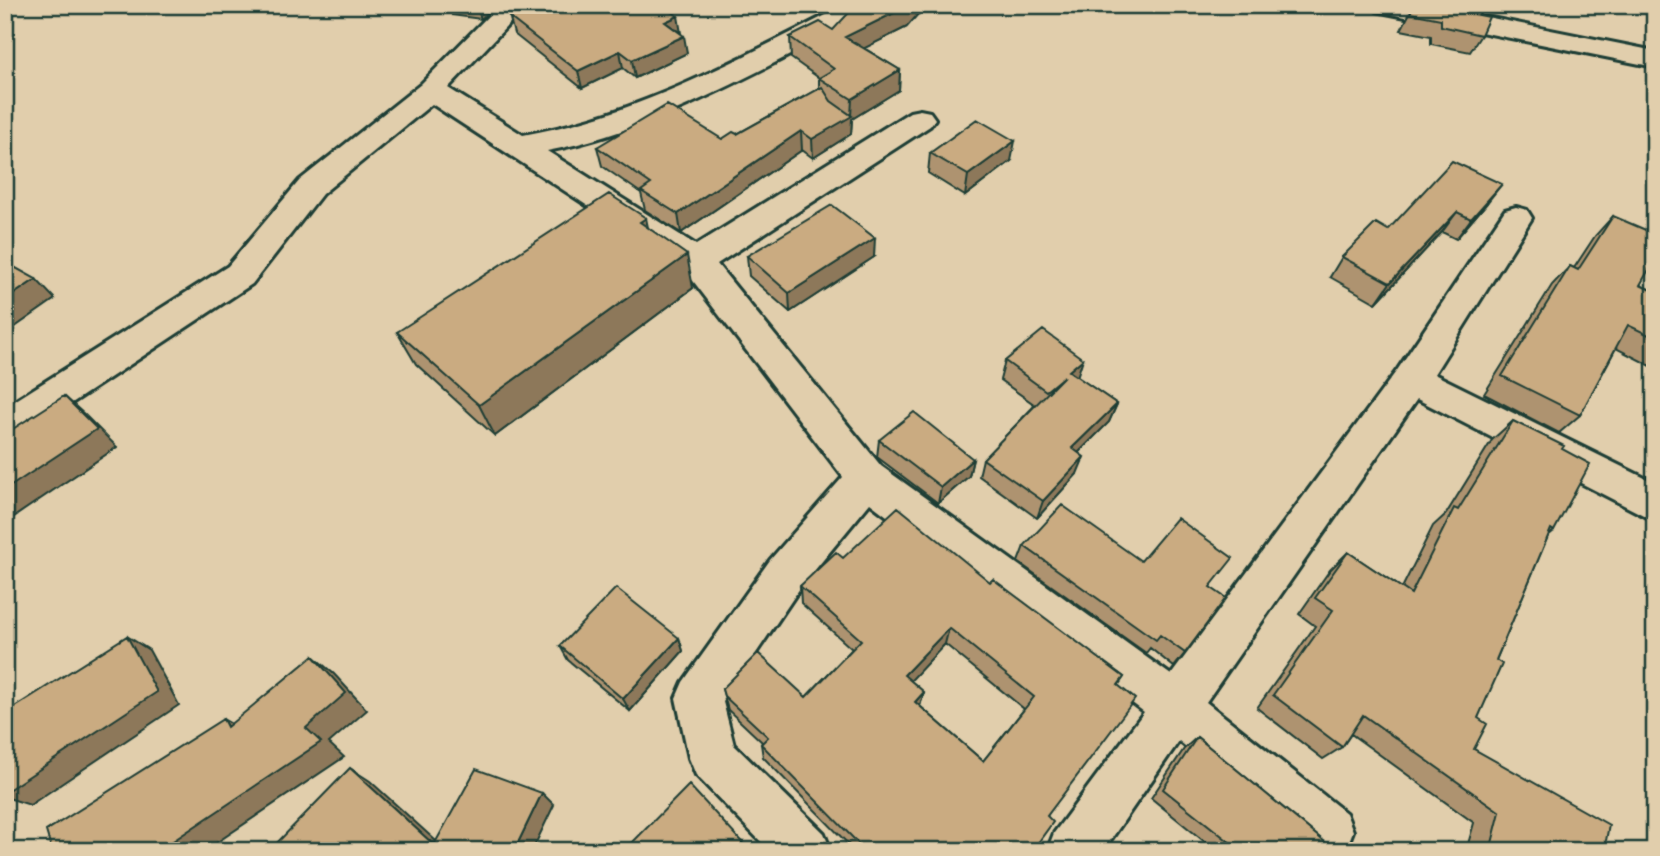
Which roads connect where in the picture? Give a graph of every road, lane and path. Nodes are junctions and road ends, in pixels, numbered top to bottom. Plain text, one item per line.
1 (514, 5) edge
2 (1386, 5) edge
3 (846, 15) edge
4 (1655, 59) edge
5 (431, 90) junction
6 (920, 119) dead end
7 (518, 146) junction
8 (1516, 218) dead end
9 (696, 261) junction
10 (1410, 379) junction
11 (5, 428) edge
12 (867, 478) junction
13 (1655, 503) edge
14 (1174, 706) junction
15 (1328, 831) dead end
16 (806, 851) edge
17 (1072, 851) edge

1 - 5 street
2 - 4 street
3 - 7 street
5 - 7 street
5 - 11 street
6 - 9 street
7 - 9 street
8 - 10 street
9 - 12 street
10 - 13 street
10 - 14 street
12 - 14 street
12 - 16 street
14 - 15 street
14 - 17 street

